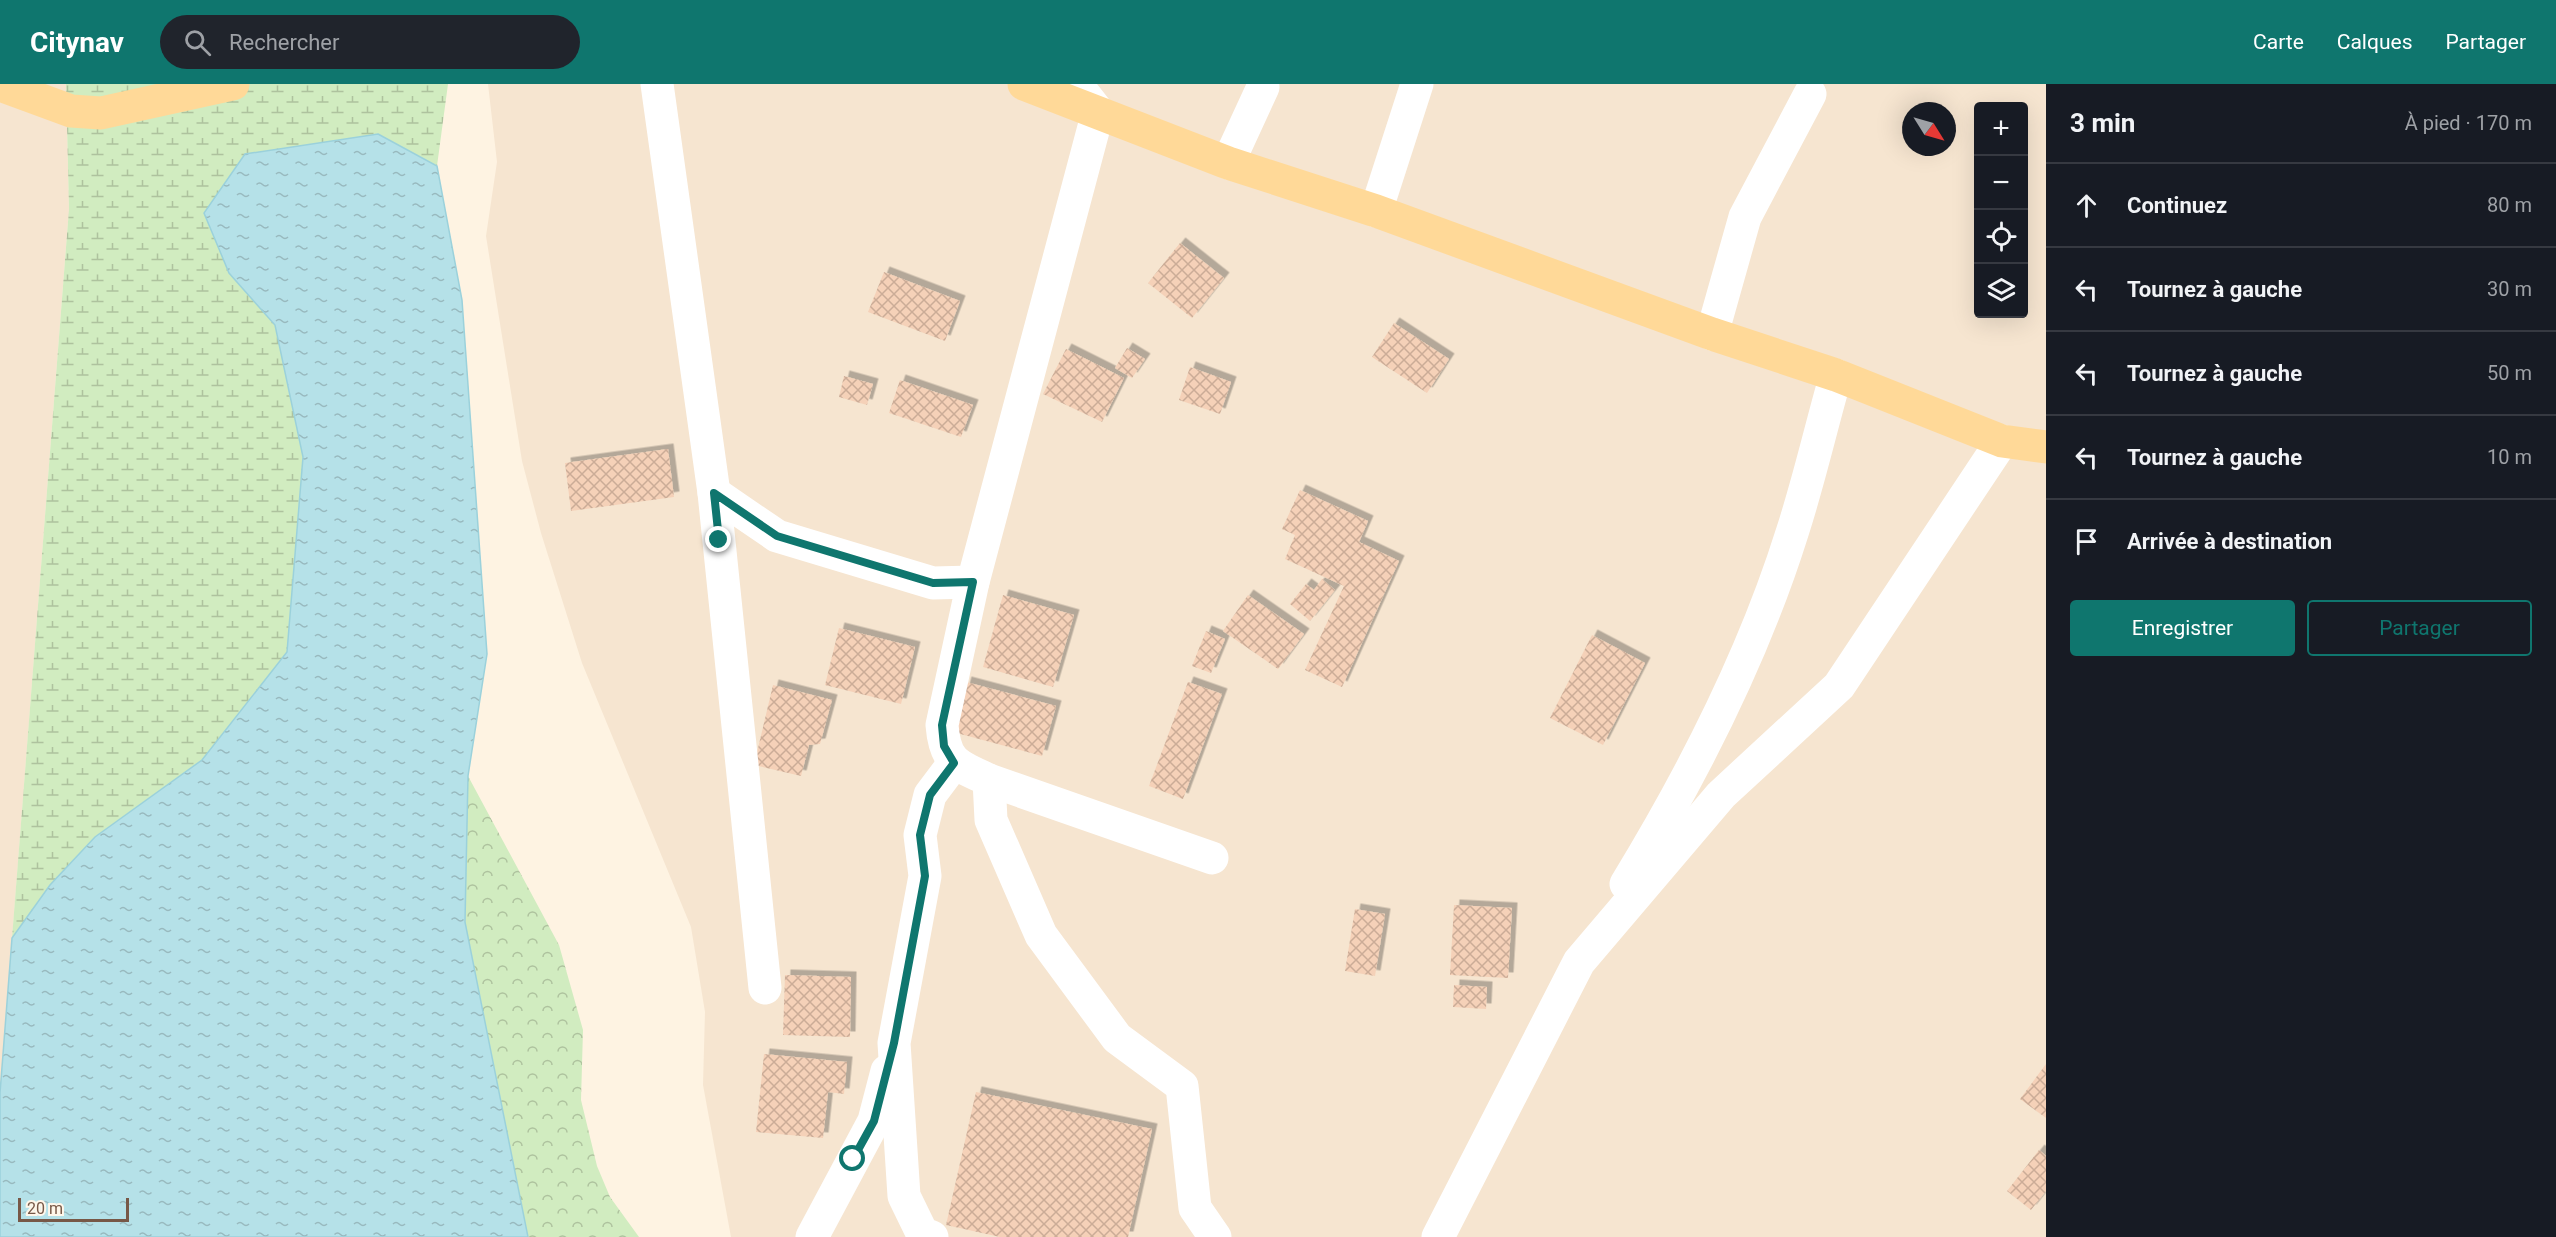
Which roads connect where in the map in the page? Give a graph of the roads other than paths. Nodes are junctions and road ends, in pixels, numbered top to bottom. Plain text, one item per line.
1 (233, 84) edge
2 (657, 84) edge
3 (1024, 84) edge
4 (1076, 84) edge
5 (1418, 84) edge
6 (0, 85) edge
7 (1263, 87) dead end
8 (1810, 94) dead end
9 (1098, 112) junction
10 (1228, 163) junction
11 (1376, 211) junction
12 (1712, 334) junction
13 (1836, 375) junction
14 (2002, 441) junction
15 (2046, 447) edge
16 (714, 493) junction
17 (973, 582) junction
18 (954, 763) junction
19 (989, 780) junction
20 (1212, 858) dead end
21 (1579, 962) junction
22 (765, 988) dead end
23 (894, 1043) junction
24 (812, 1237) edge
25 (932, 1237) edge
26 (1215, 1237) edge
27 (1438, 1237) edge

1 - 6 main road
2 - 16 street
3 - 9 main road
4 - 9 street
5 - 11 street
7 - 10 street
8 - 12 street
9 - 10 main road
9 - 17 street
10 - 11 main road
11 - 12 main road
12 - 13 main road
13 - 14 main road
13 - 21 street
14 - 15 main road
14 - 21 street
16 - 17 street
16 - 22 street
17 - 18 street
18 - 19 street
18 - 23 street
19 - 20 street
19 - 26 street
21 - 27 street
23 - 24 street
23 - 25 street

